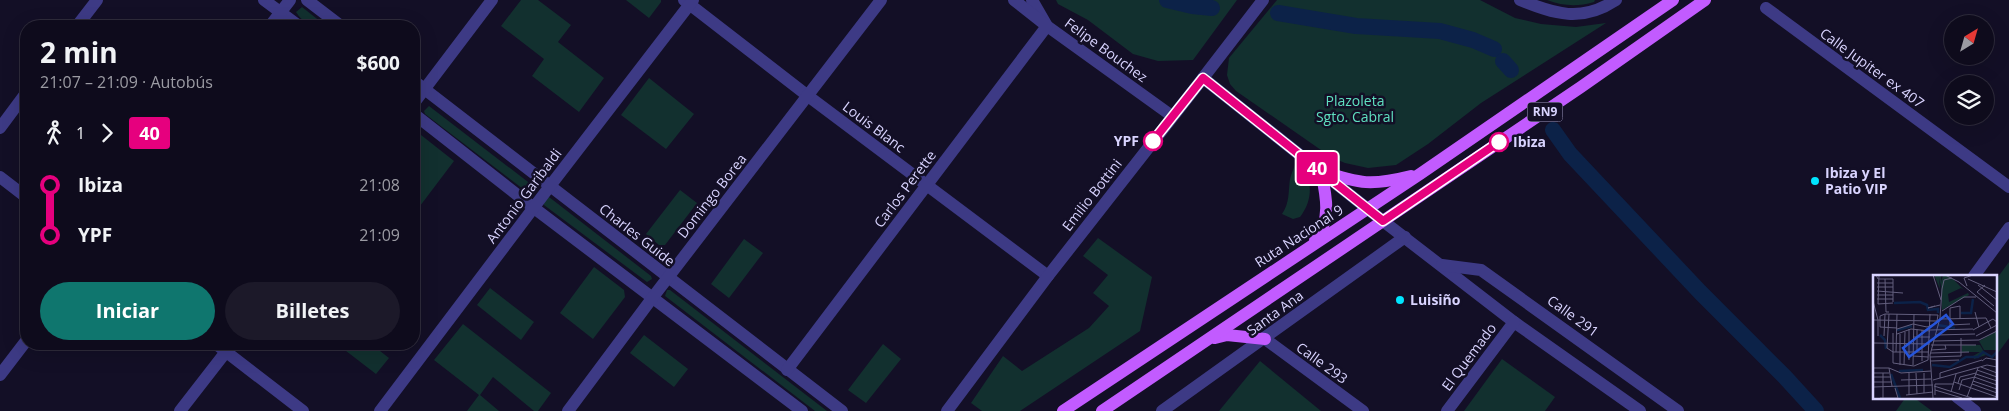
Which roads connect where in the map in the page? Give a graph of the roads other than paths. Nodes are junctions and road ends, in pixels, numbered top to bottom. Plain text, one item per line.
1 (97, 0) edge
2 (264, 0) edge
3 (290, 0) edge
4 (307, 0) edge
5 (492, 0) edge
6 (882, 0) edge
7 (1014, 0) edge
8 (1032, 0) edge
9 (1263, 0) edge
10 (1520, 0) edge
11 (1616, 0) edge
12 (1673, 0) edge
13 (1705, 0) edge
14 (689, 2) edge
15 (1766, 8) dead end
16 (280, 12) junction
17 (82, 20) edge
18 (274, 20) edge
19 (291, 20) edge
20 (333, 20) edge
21 (1047, 26) junction
22 (1203, 78) junction
23 (420, 87) edge
24 (424, 90) junction
25 (420, 96) edge
26 (808, 96) junction
27 (20, 101) edge
28 (1172, 116) junction
29 (420, 119) edge
30 (0, 128) edge
31 (1321, 171) junction
32 (1420, 174) junction
33 (0, 177) edge
34 (550, 186) junction
35 (927, 186) junction
36 (2009, 187) edge
37 (20, 192) edge
38 (534, 208) junction
39 (1369, 209) junction
40 (1383, 221) junction
41 (2009, 228) edge
42 (1405, 237) junction
43 (1310, 246) junction
44 (1442, 265) junction
45 (1975, 275) edge
46 (1048, 276) junction
47 (668, 278) junction
48 (652, 297) junction
49 (1514, 322) junction
50 (1210, 338) junction
51 (1265, 339) junction
52 (20, 349) edge
53 (221, 350) edge
54 (229, 350) edge
55 (787, 370) junction
56 (0, 375) edge
57 (1957, 398) edge
58 (952, 409) edge
59 (180, 411) edge
60 (303, 411) edge
61 (380, 411) edge
62 (568, 411) edge
63 (802, 411) edge
64 (842, 411) edge
65 (1063, 411) edge
66 (1102, 411) edge
67 (1162, 411) edge
68 (1363, 411) edge
69 (1447, 411) edge
70 (1640, 411) edge
71 (1678, 411) edge
72 (1975, 411) edge

1 - 17 street
2 - 16 street
3 - 16 street
4 - 20 street
5 - 24 street
6 - 26 street, Domingo Borea
7 - 21 street
8 - 21 street, Felipe Bouchez
9 - 22 street, Emilio Bottini
10 - 11 street
12 - 32 main road, Ruta Nacional 9 / RN9
13 - 40 main road, RN9
14 - 26 street, Louis Blanc
14 - 34 street, Antonio Garibaldi
15 - 36 street, Calle Jupiter ex 407
16 - 18 street
16 - 19 street
21 - 28 street, Felipe Bouchez
21 - 35 street, Carlos Perette
22 - 28 street, Emilio Bottini
22 - 31 street, Calle 291
23 - 24 street, Charles Guide
24 - 25 street
24 - 34 street, Charles Guide
26 - 35 street, Louis Blanc
26 - 47 street, Domingo Borea
27 - 30 street
28 - 46 street, Emilio Bottini
29 - 38 street
31 - 32 main road
31 - 39 street, Calle 291
31 - 43 main road
32 - 39 main road, Ruta Nacional 9 / RN9
33 - 37 street
34 - 38 street, Antonio Garibaldi
34 - 47 street, Charles Guide
35 - 46 street, Louis Blanc
35 - 55 street, Carlos Perette
38 - 48 street
38 - 61 street, Antonio Garibaldi
39 - 40 street, Calle 291
39 - 43 main road, Ruta Nacional 9 / RN9
40 - 42 street, Calle 291
40 - 50 main road, RN9
41 - 45 street
42 - 44 street, Calle 291
42 - 51 street, Santa Ana
43 - 65 main road, Ruta Nacional 9 / RN9
44 - 49 street, Calle 291
44 - 71 street, Calle 291
46 - 58 street, Emilio Bottini
47 - 48 street, Domingo Borea
47 - 55 street, Charles Guide
48 - 62 street, Domingo Borea
48 - 63 street
49 - 69 street, El Quemado
49 - 70 street, Calle 291
50 - 51 main road
50 - 66 main road, RN9
51 - 67 street, Santa Ana
51 - 68 street, Calle 293
52 - 56 street
53 - 59 street
54 - 60 street
55 - 64 street, Charles Guide
57 - 72 street

